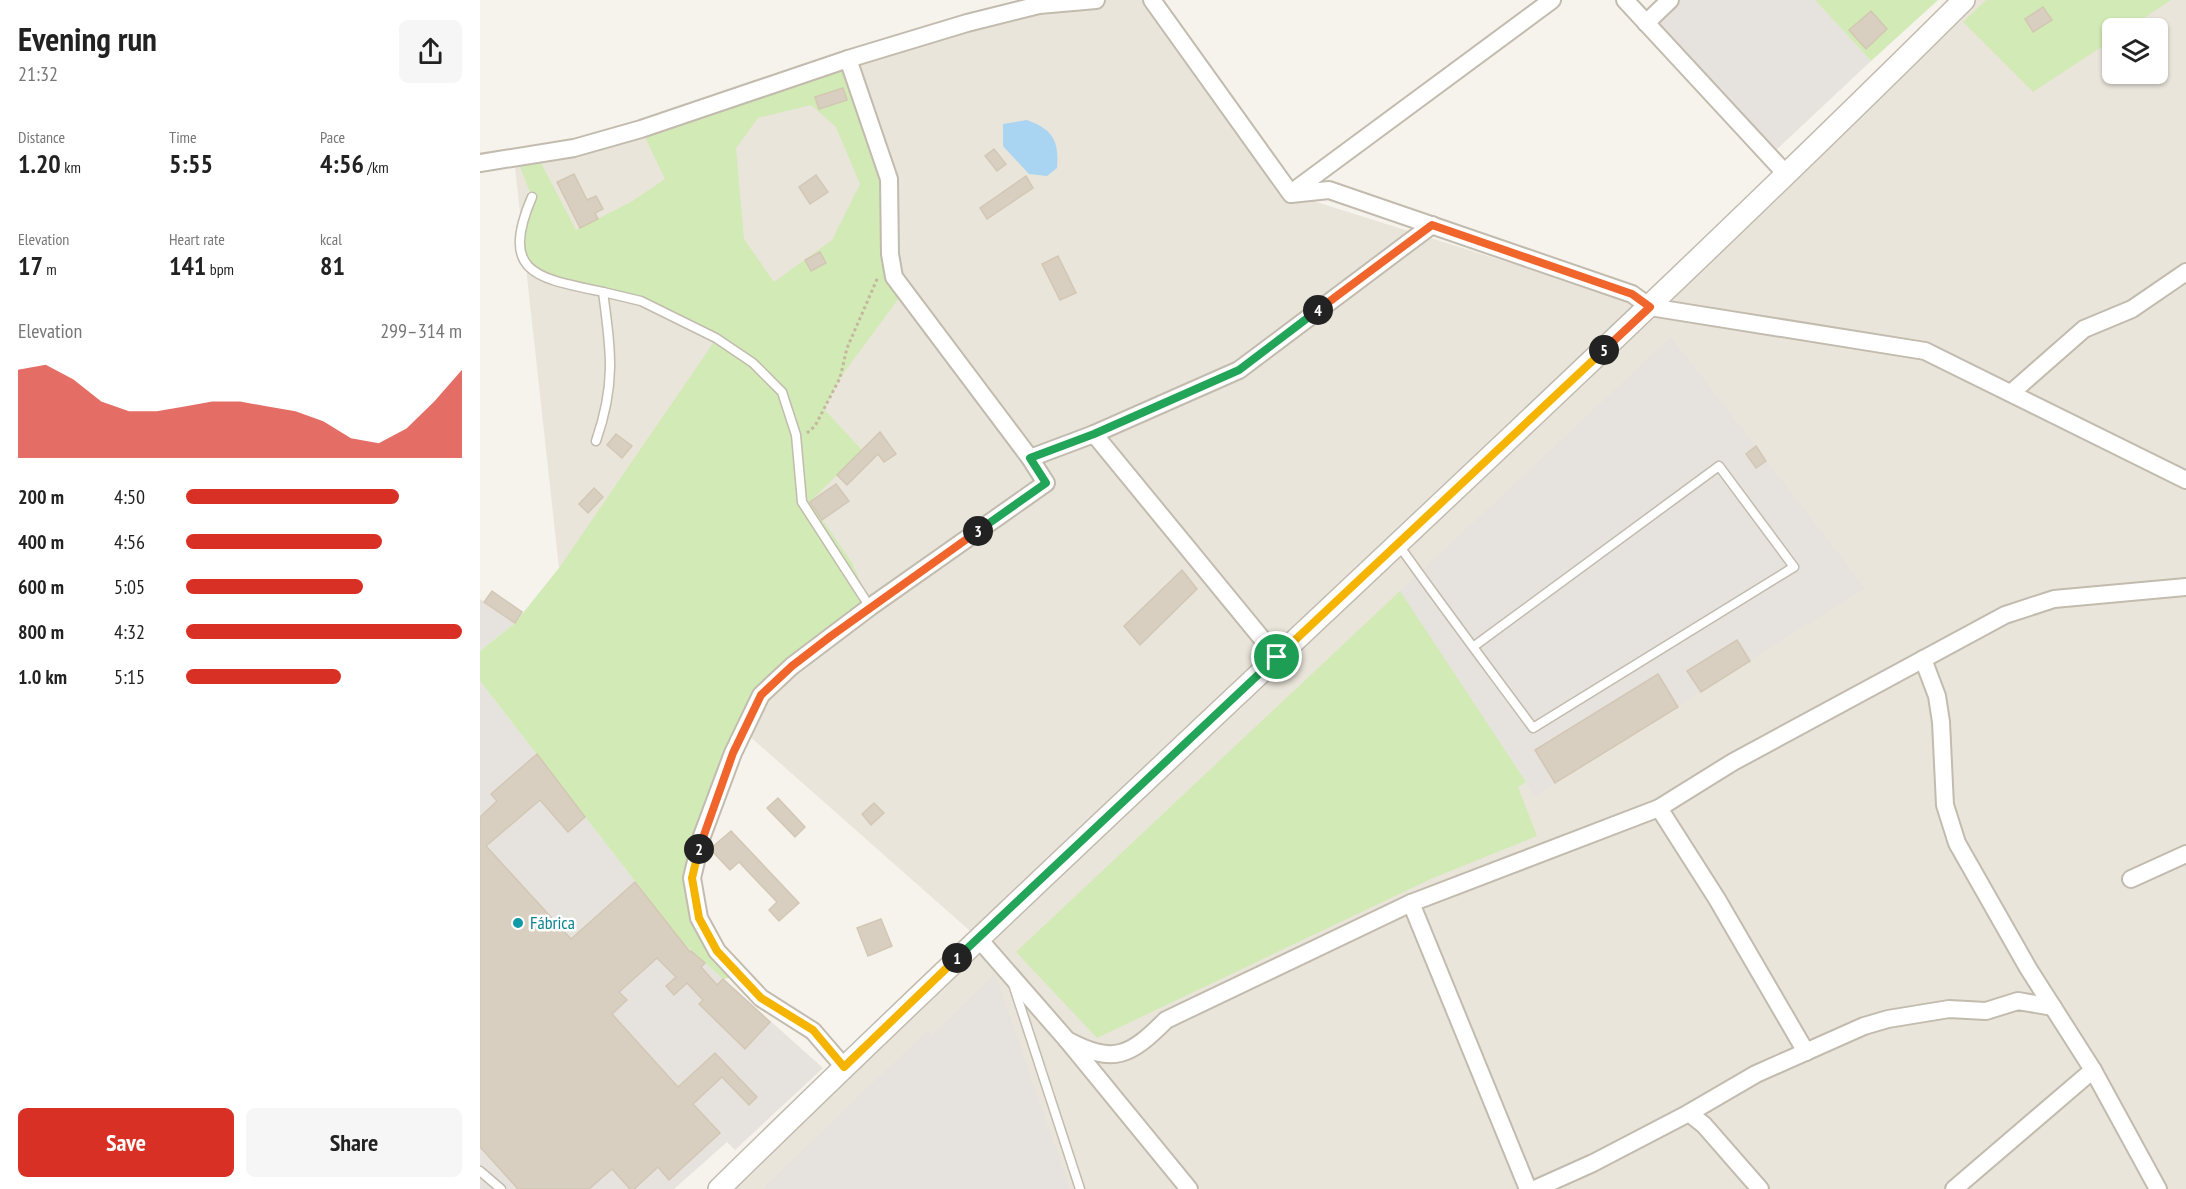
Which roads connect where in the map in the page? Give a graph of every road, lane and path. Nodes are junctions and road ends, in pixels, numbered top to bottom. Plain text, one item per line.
1 (1096, 0) edge
2 (1152, 0) edge
3 (1552, 0) edge
4 (1625, 0) edge
5 (1670, 0) edge
6 (1964, 0) edge
7 (1646, 23) junction
8 (848, 59) junction
9 (480, 163) edge
10 (1786, 175) junction
11 (1291, 194) junction
12 (532, 196) dead end
13 (1432, 225) junction
14 (890, 254) junction
15 (2186, 272) edge
16 (603, 292) junction
17 (1650, 307) junction
18 (2011, 393) junction
19 (1094, 434) junction
20 (796, 435) junction
21 (596, 441) dead end
22 (1030, 458) junction
23 (2186, 480) edge
24 (1397, 544) junction
25 (2186, 587) edge
26 (870, 607) junction
27 (1473, 647) junction
28 (1277, 657) junction
29 (1923, 659) junction
30 (1659, 808) junction
31 (2186, 854) edge
32 (2131, 879) dead end
33 (1411, 903) junction
34 (978, 938) junction
35 (2028, 968) junction
36 (1010, 975) junction
37 (2018, 1001) junction
38 (2053, 1007) junction
39 (1067, 1040) junction
40 (1806, 1052) junction
41 (844, 1067) junction
42 (2093, 1070) junction
43 (1689, 1113) junction
44 (480, 1171) edge
45 (501, 1189) edge
46 (719, 1189) edge
47 (1080, 1189) edge
48 (1189, 1189) edge
49 (1528, 1189) edge
50 (1535, 1189) edge
51 (1760, 1189) edge
52 (1954, 1189) edge
53 (2158, 1189) edge

1 - 8 street
2 - 11 street
3 - 11 street
4 - 7 street
5 - 7 street
6 - 10 street
7 - 10 street
8 - 9 street
8 - 14 street
10 - 17 street
11 - 13 street
12 - 16 lane
13 - 17 street
13 - 19 street
14 - 20 path
14 - 22 street
15 - 18 street
16 - 20 lane
16 - 21 lane
17 - 18 street
17 - 24 street
18 - 23 street
19 - 22 street
19 - 28 street
20 - 26 lane
22 - 26 street
24 - 27 lane
24 - 28 street
25 - 29 street
26 - 41 street
27 - 27 lane
28 - 34 street
29 - 30 street
29 - 35 street
30 - 33 street
30 - 40 street
31 - 32 street
33 - 39 street
33 - 49 street
34 - 36 street
34 - 41 street
35 - 37 street
35 - 38 street
36 - 39 street
36 - 47 lane
37 - 38 street
37 - 40 street
38 - 42 street
39 - 48 street
40 - 43 street
41 - 46 street
42 - 52 street
42 - 53 street
43 - 50 street
43 - 51 street
44 - 45 lane

